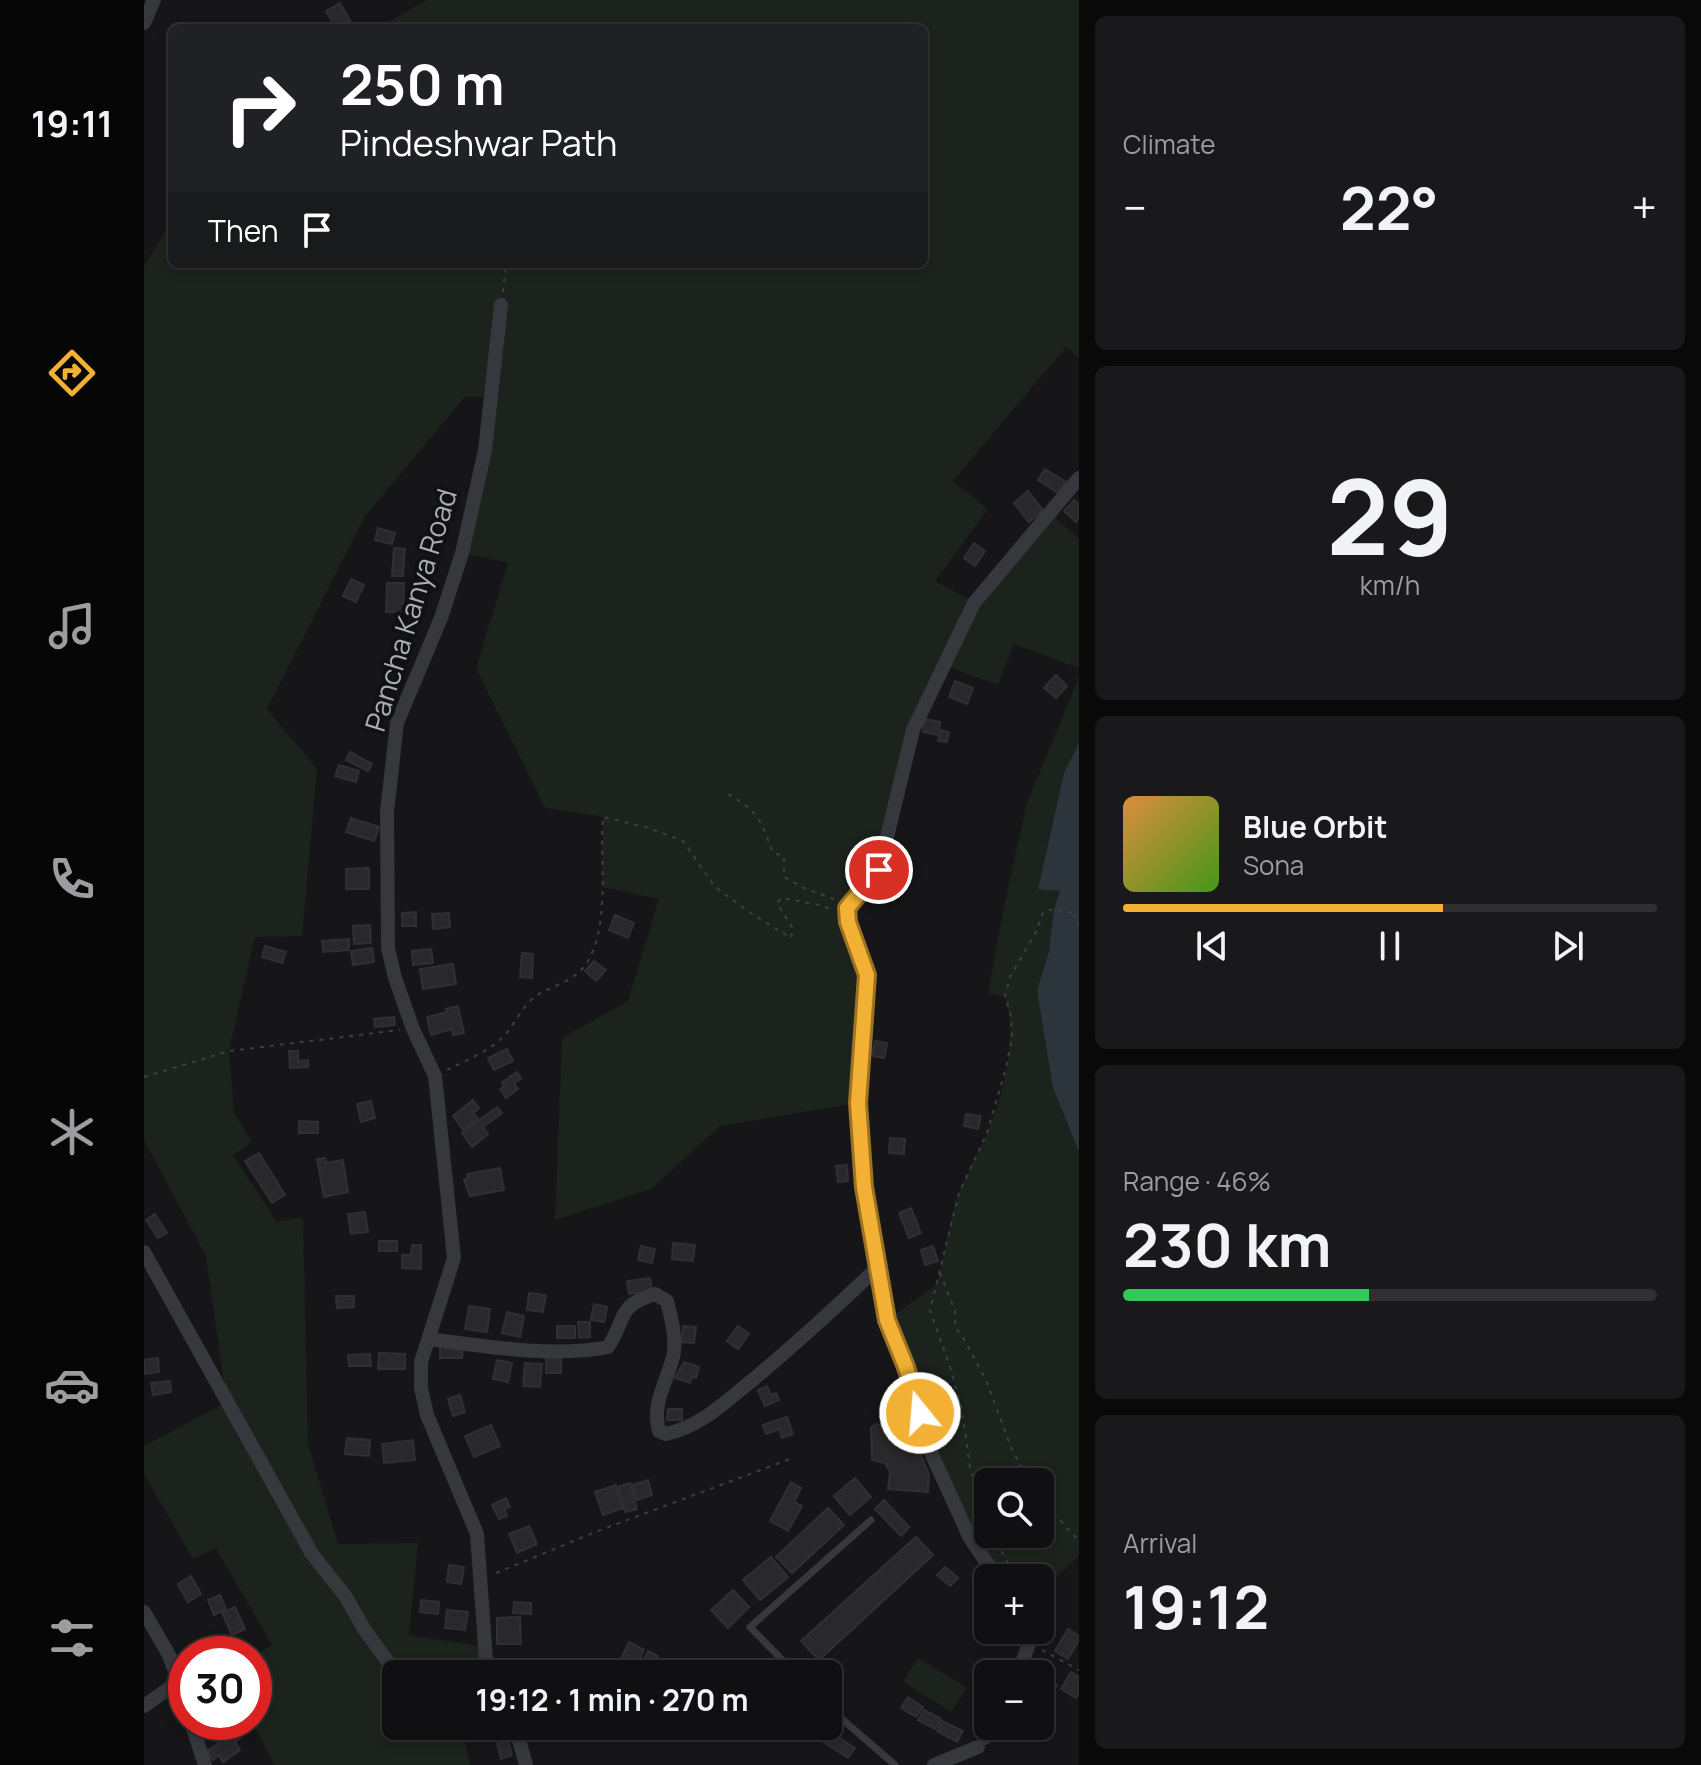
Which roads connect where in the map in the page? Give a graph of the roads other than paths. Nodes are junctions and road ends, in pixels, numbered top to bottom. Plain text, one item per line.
1 (154, 0) edge
2 (144, 23) edge
3 (501, 305) road end
4 (1079, 478) edge
5 (144, 1252) edge
6 (876, 1269) junction
7 (429, 1339) junction
8 (871, 1520) dead end
9 (988, 1564) edge
10 (144, 1612) edge
11 (168, 1653) edge
12 (387, 1660) edge
13 (486, 1660) edge
14 (782, 1660) edge
15 (168, 1689) edge
16 (144, 1706) edge
17 (842, 1719) edge
18 (197, 1740) edge
19 (519, 1740) edge
20 (980, 1740) edge
21 (205, 1765) edge
22 (526, 1765) edge
23 (895, 1765) edge
24 (934, 1765) edge

1 - 2 street
3 - 7 street, Pancha Kanya Road
4 - 6 street
5 - 12 street
6 - 7 street
6 - 9 street
7 - 13 street, Pancha Kanya Road
8 - 14 lane
10 - 11 street
15 - 16 street
17 - 23 lane
18 - 21 street
19 - 22 street
20 - 24 street

